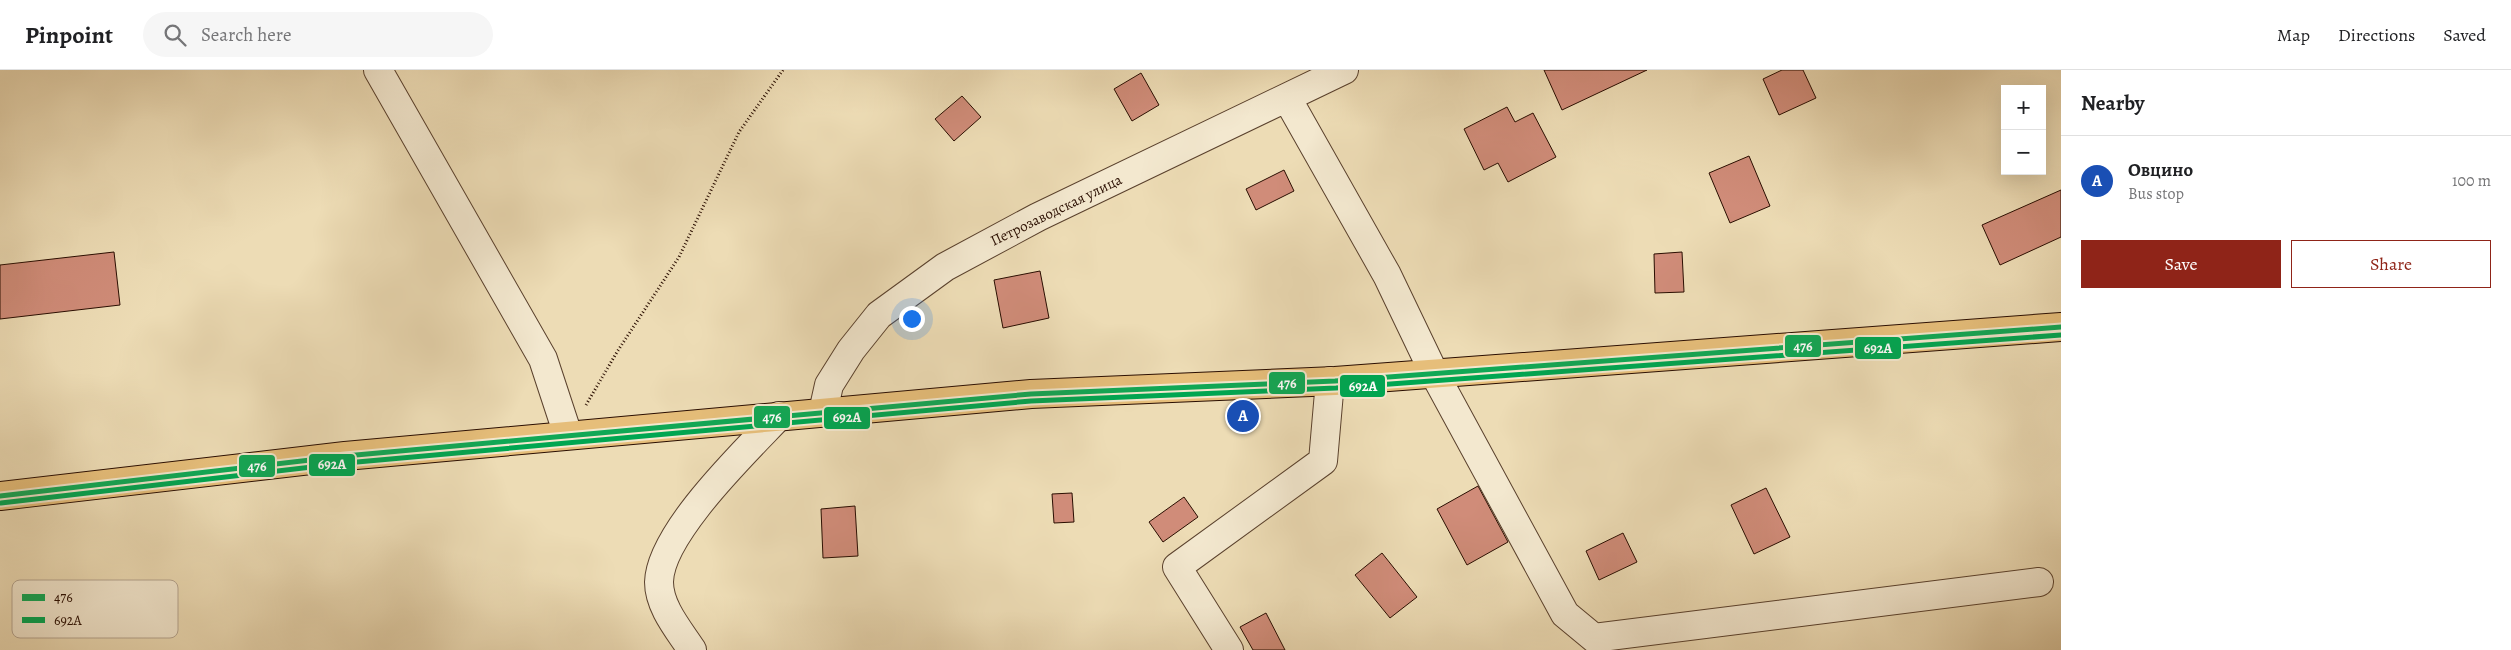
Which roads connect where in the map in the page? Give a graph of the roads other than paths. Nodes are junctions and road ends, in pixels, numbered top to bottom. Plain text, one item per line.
1 (378, 70) edge
2 (1344, 70) edge
3 (1288, 98) junction
4 (2061, 327) edge
5 (1434, 373) junction
6 (1330, 381) junction
7 (823, 412) junction
8 (779, 416) junction
9 (568, 435) junction
10 (0, 496) edge
11 (2040, 582) dead end
12 (1597, 644) edge
13 (692, 650) edge
14 (1228, 650) edge

1 - 9 street
2 - 3 street, Петрозаводская улица
3 - 5 street
3 - 7 street, Петрозаводская улица
4 - 5 main road
5 - 6 main road
5 - 12 street
6 - 7 main road
6 - 14 street
7 - 8 main road
8 - 9 main road
8 - 13 street
9 - 10 main road
11 - 12 street

